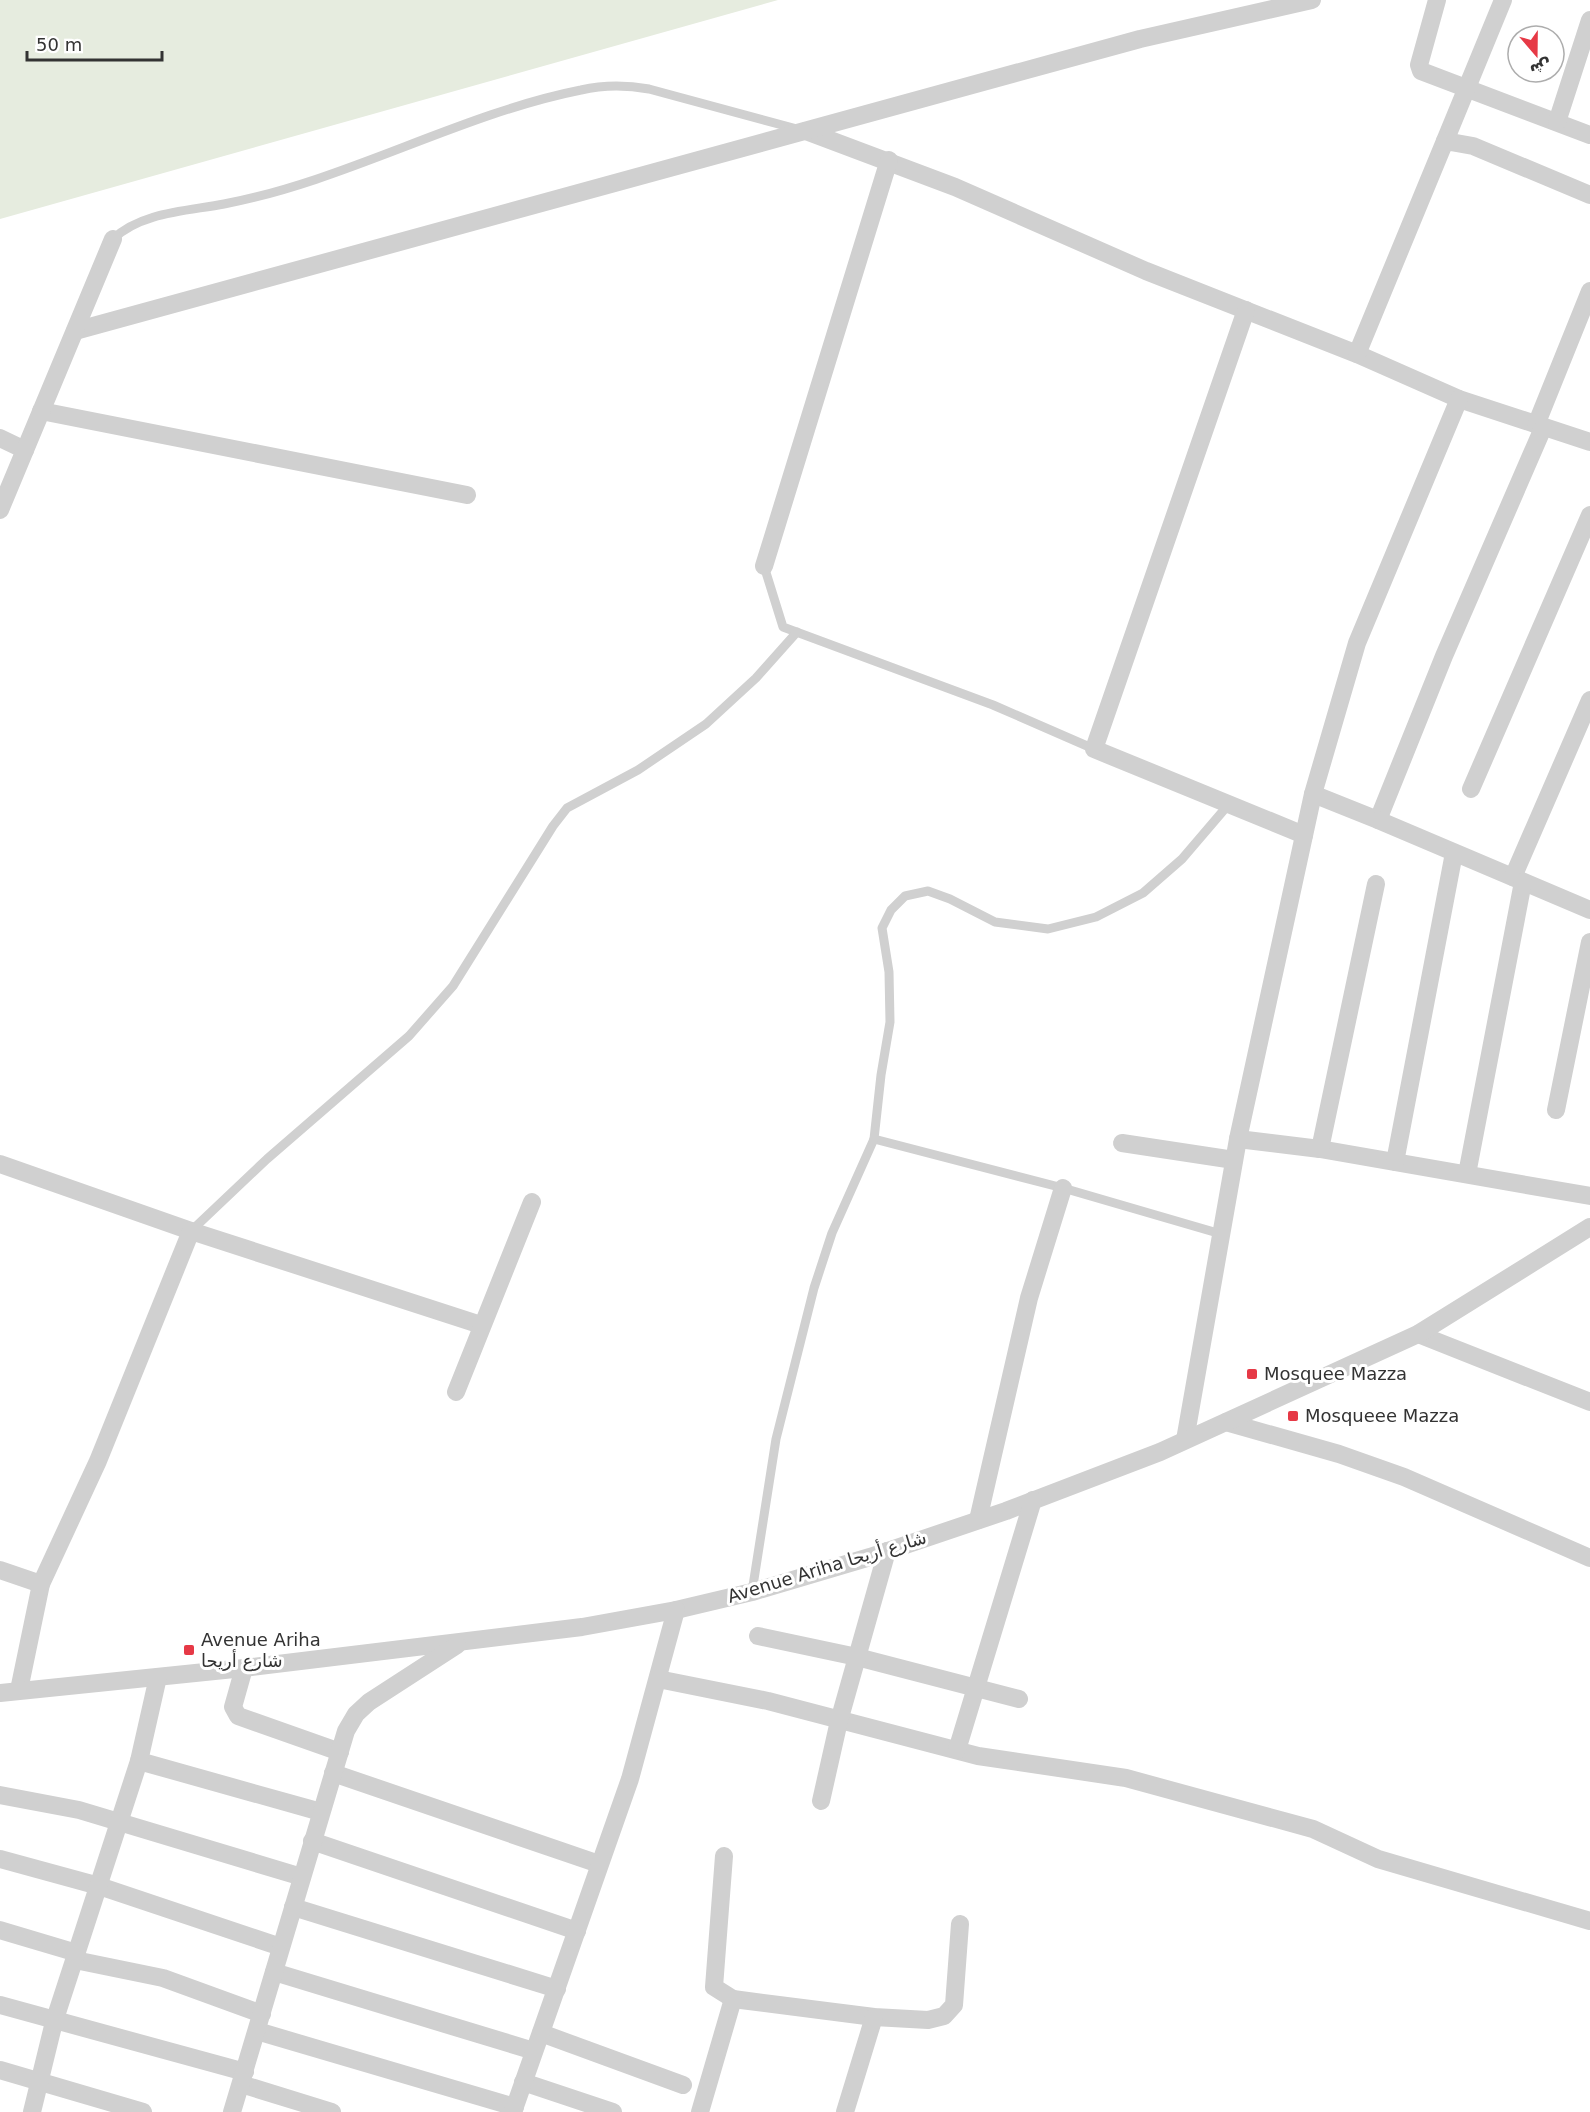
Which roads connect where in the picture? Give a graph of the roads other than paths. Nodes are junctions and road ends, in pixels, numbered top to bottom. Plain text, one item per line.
1 (1312, 0) edge
2 (1437, 0) edge
3 (1503, 0) edge
4 (1590, 20) edge
5 (1467, 89) junction
6 (1557, 123) junction
7 (806, 131) junction
8 (1590, 135) edge
9 (1445, 141) junction
10 (889, 160) junction
11 (1590, 195) edge
12 (113, 239) joint
13 (1590, 291) edge
14 (1246, 310) junction
15 (75, 331) junction
16 (1357, 354) junction
17 (1459, 399) junction
18 (41, 411) junction
19 (1539, 427) junction
20 (0, 438) edge
21 (1590, 442) edge
22 (25, 450) junction
23 (467, 495) dead end
24 (0, 510) edge
25 (1590, 515) edge
26 (764, 566) joint
27 (797, 632) junction
28 (1590, 700) edge
29 (1094, 749) junction
30 (1471, 789) dead end
31 (1313, 794) junction
32 (1230, 802) junction
33 (1377, 820) junction
34 (1304, 835) junction
35 (1454, 853) junction
36 (1518, 880) junction
37 (1376, 884) dead end
38 (1590, 910) edge
39 (1590, 942) edge
40 (1556, 1110) dead end
41 (874, 1139) junction
42 (1238, 1139) junction
43 (1122, 1143) dead end
44 (1320, 1149) junction
45 (1234, 1160) junction
46 (1395, 1162) junction
47 (0, 1164) edge
48 (1467, 1174) junction
49 (1063, 1188) junction
50 (1590, 1196) edge
51 (532, 1202) dead end
52 (1590, 1227) edge
53 (191, 1231) junction
54 (1221, 1233) junction
55 (481, 1325) junction
56 (1418, 1334) junction
57 (456, 1392) dead end
58 (1590, 1402) edge
59 (1226, 1422) junction
60 (1185, 1440) junction
61 (1034, 1500) junction
62 (978, 1520) junction
63 (887, 1551) junction
64 (1590, 1558) edge
65 (0, 1570) edge
66 (41, 1584) junction
67 (752, 1592) junction
68 (676, 1610) junction
69 (758, 1636) dead end
70 (461, 1642) junction
71 (857, 1657) junction
72 (244, 1668) junction
73 (158, 1677) junction
74 (658, 1679) junction
75 (976, 1687) junction
76 (6, 1696) edge
77 (1019, 1699) dead end
78 (839, 1721) junction
79 (957, 1750) junction
80 (340, 1752) junction
81 (139, 1761) junction
82 (333, 1773) junction
83 (0, 1795) edge
84 (821, 1801) dead end
85 (321, 1812) junction
86 (118, 1824) junction
87 (312, 1841) junction
88 (724, 1856) dead end
89 (0, 1859) edge
90 (599, 1864) junction
91 (302, 1877) junction
92 (99, 1886) junction
93 (293, 1907) junction
94 (1590, 1921) edge
95 (960, 1924) dead end
96 (0, 1930) edge
97 (577, 1931) junction
98 (281, 1947) junction
99 (76, 1956) junction
100 (274, 1972) junction
101 (557, 1989) junction
102 (733, 1999) junction
103 (0, 2005) edge
104 (874, 2017) junction
105 (54, 2022) junction
106 (260, 2023) junction
107 (541, 2033) junction
108 (534, 2051) junction
109 (0, 2070) edge
110 (243, 2078) junction
111 (40, 2081) junction
112 (523, 2082) junction
113 (683, 2085) dead end
114 (514, 2109) edge
115 (601, 2110) edge
116 (32, 2112) edge
117 (143, 2112) edge
118 (232, 2112) edge
119 (332, 2112) edge
120 (700, 2112) edge
121 (845, 2112) edge

1 - 7 street
2 - 5 street
3 - 5 street
4 - 6 street
5 - 6 street
5 - 9 street
6 - 8 street
7 - 10 street
7 - 12 lane
7 - 15 street
9 - 11 street
9 - 16 street
10 - 14 street
10 - 26 street
12 - 15 street
13 - 19 street
14 - 16 street
14 - 29 street
15 - 18 street
16 - 17 street
17 - 19 street
17 - 31 street
18 - 22 street
18 - 23 street
19 - 21 street
19 - 33 street
20 - 22 street
22 - 24 street
25 - 30 street
26 - 27 lane
27 - 29 lane
27 - 53 lane
28 - 36 street
29 - 32 street
31 - 33 street
31 - 34 street
32 - 34 street
32 - 41 lane
33 - 35 street
34 - 42 street
35 - 36 street
35 - 46 street
36 - 38 street
36 - 48 street
37 - 44 street
39 - 40 street
41 - 49 lane
41 - 67 lane
42 - 44 street
42 - 45 street
43 - 45 street
44 - 46 street
45 - 54 street
46 - 48 street
47 - 53 street
48 - 50 street
49 - 54 lane
49 - 62 street
51 - 55 street
52 - 56 street, Avenue Ariha شارع أريحا
53 - 55 street
53 - 66 street
54 - 60 street
55 - 57 street
56 - 58 street
56 - 59 street, Avenue Ariha شارع أريحا
59 - 60 street, Avenue Ariha شارع أريحا
59 - 64 street
60 - 61 street, Avenue Ariha شارع أريحا
61 - 62 street, Avenue Ariha شارع أريحا
61 - 75 street
62 - 63 street, Avenue Ariha شارع أريحا
63 - 67 street, Avenue Ariha شارع أريحا
63 - 71 street
65 - 66 street
66 - 76 street
67 - 68 street, Avenue Ariha شارع أريحا
68 - 70 street, Avenue Ariha شارع أريحا
68 - 74 street
69 - 71 street
70 - 72 street, Avenue Ariha شارع أريحا
70 - 80 street
71 - 75 street
71 - 78 street
72 - 73 street, Avenue Ariha شارع أريحا
72 - 80 street
73 - 76 street, Avenue Ariha شارع أريحا
73 - 81 street
74 - 78 street
74 - 90 street
75 - 77 street
75 - 79 street
78 - 79 street
78 - 84 street
79 - 94 street
80 - 82 street
81 - 85 street
81 - 86 street
82 - 85 street
82 - 90 street
83 - 86 street
85 - 87 street
86 - 91 street
86 - 92 street
87 - 91 street
87 - 97 street
88 - 102 street
89 - 92 street
90 - 97 street
91 - 93 street
92 - 98 street
92 - 99 street
93 - 98 street
93 - 101 street
95 - 104 street
96 - 99 street
97 - 101 street
98 - 100 street
99 - 105 street
99 - 106 street
100 - 106 street
100 - 108 street
101 - 107 street
102 - 104 street
102 - 120 street
103 - 105 street
104 - 121 street
105 - 110 street
105 - 111 street
106 - 110 street
106 - 114 street
107 - 108 street
107 - 113 street
108 - 112 street
109 - 111 street
110 - 118 street
110 - 119 street
111 - 116 street
111 - 117 street
112 - 114 street
112 - 115 street

